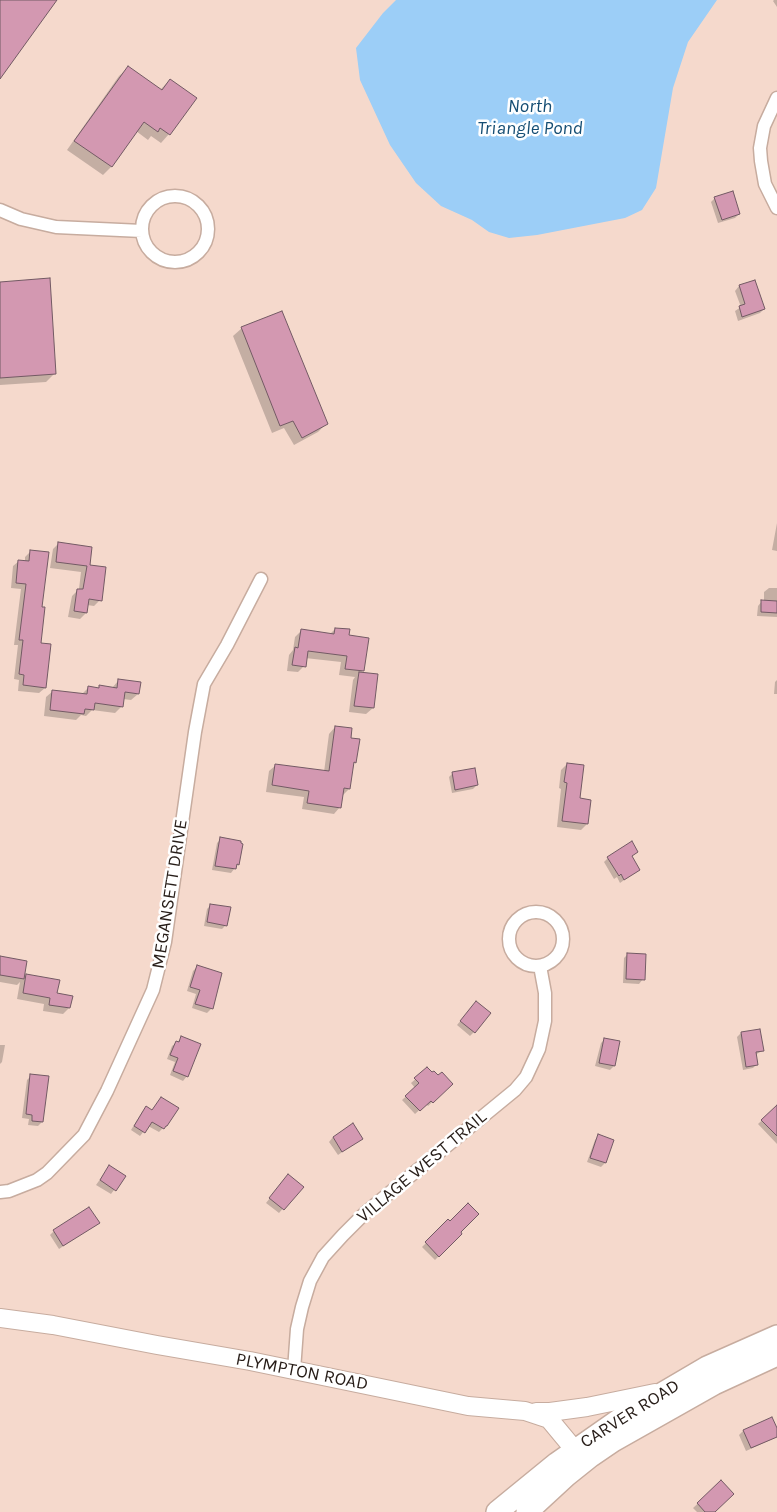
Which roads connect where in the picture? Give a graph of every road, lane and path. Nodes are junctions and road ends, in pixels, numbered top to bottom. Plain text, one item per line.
1 (777, 98) edge
2 (777, 208) edge
3 (0, 210) edge
4 (142, 231) junction
5 (261, 580) dead end
6 (540, 966) junction
7 (0, 1192) edge
8 (0, 1318) edge
9 (777, 1336) edge
10 (777, 1355) edge
11 (294, 1370) junction
12 (662, 1392) junction
13 (525, 1412) junction
14 (579, 1455) junction
15 (497, 1512) edge
16 (527, 1512) edge

1 - 2 street
3 - 4 street
4 - 4 street
5 - 7 street, MEGANSETT DRIVE
6 - 6 street
6 - 11 street, VILLAGE WEST TRAIL
8 - 11 main road, PLYMPTON ROAD
9 - 12 highway, CARVER ROAD
10 - 14 highway, CARVER ROAD
11 - 13 main road, PLYMPTON ROAD
12 - 13 main road
12 - 14 highway, CARVER ROAD
13 - 14 main road, PLYMPTON ROAD
14 - 15 highway, CARVER ROAD
14 - 16 highway, CARVER ROAD

